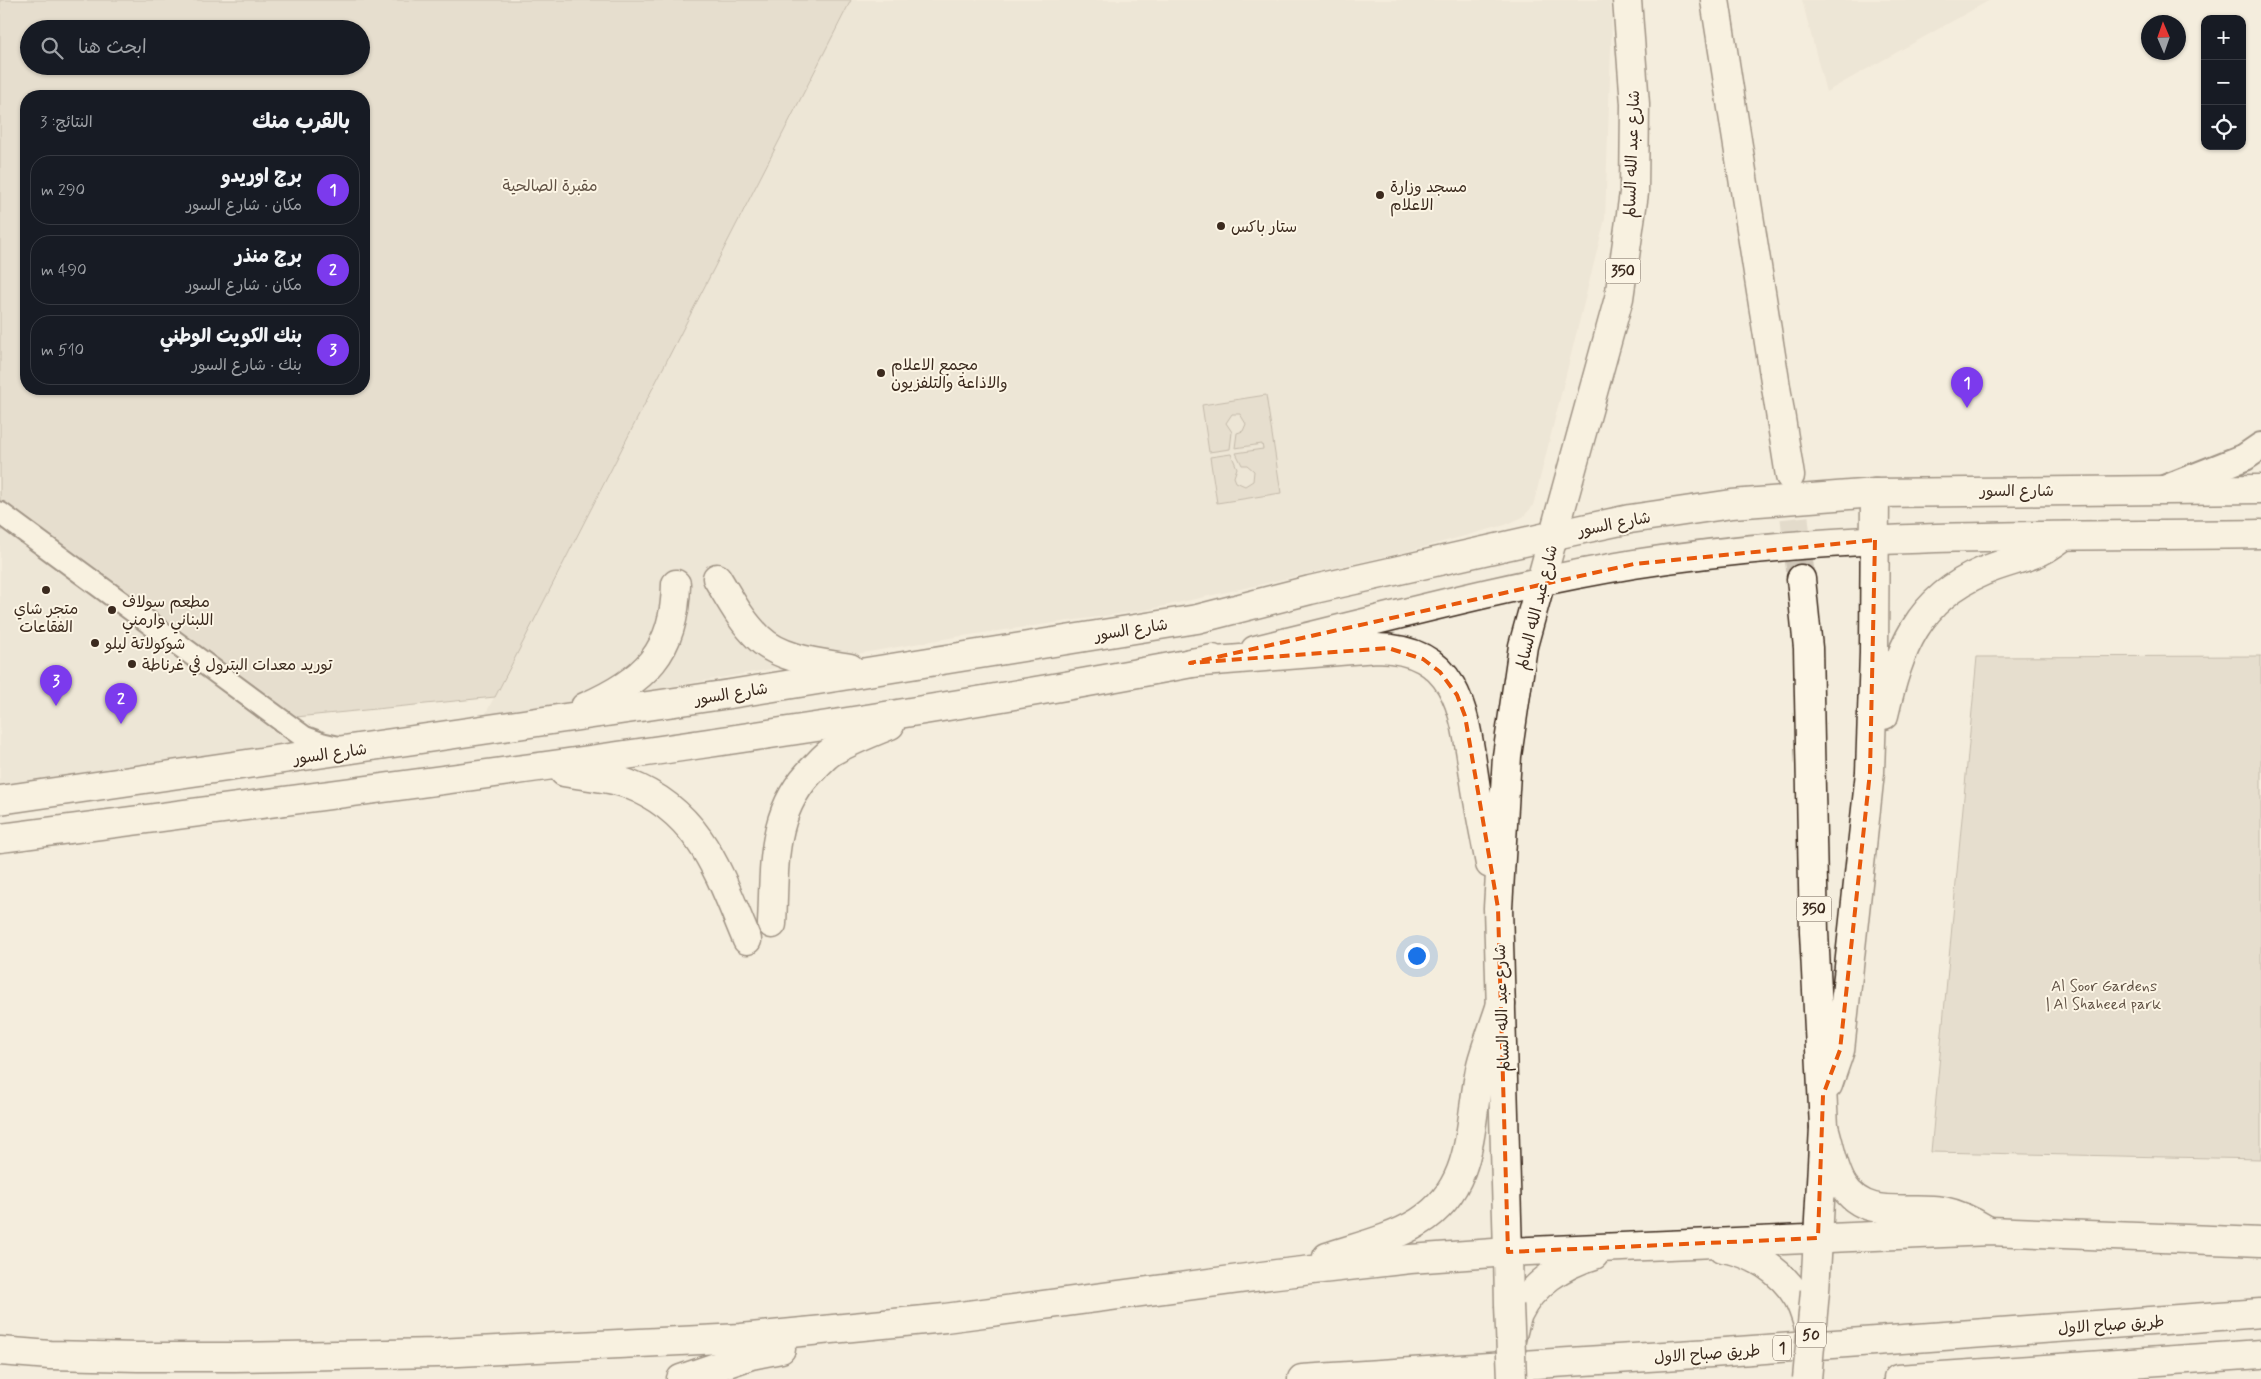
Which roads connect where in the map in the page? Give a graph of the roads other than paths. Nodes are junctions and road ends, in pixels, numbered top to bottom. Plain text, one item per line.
1 (1628, 0) edge
2 (1715, 0) edge
3 (2261, 446) edge
4 (1790, 476) tunnel mouth
5 (2261, 489) edge
6 (2160, 490) junction
7 (1875, 493) junction
8 (0, 513) edge
9 (2261, 534) edge
10 (1555, 535) junction
11 (2064, 536) junction
12 (1875, 540) junction
13 (717, 578) dead end
14 (1801, 579) tunnel mouth
15 (1541, 582) junction
16 (676, 584) dead end
17 (1190, 663) junction
18 (869, 671) junction
19 (938, 707) junction
20 (553, 720) junction
21 (351, 750) junction
22 (538, 768) junction
23 (1870, 772) junction
24 (0, 800) edge
25 (0, 838) edge
26 (1498, 908) junction
27 (772, 924) dead end
28 (747, 940) dead end
29 (1501, 1004) junction
30 (1823, 1095) junction
31 (1824, 1127) junction
32 (1989, 1231) junction
33 (1818, 1238) junction
34 (2261, 1242) edge
35 (1683, 1244) junction
36 (1624, 1248) junction
37 (1508, 1252) junction
38 (1277, 1274) junction
39 (1806, 1294) junction
40 (1518, 1303) junction
41 (2261, 1313) edge
42 (945, 1318) junction
43 (0, 1351) edge
44 (2261, 1354) edge
45 (681, 1379) edge
46 (1302, 1379) edge
47 (1512, 1379) edge
48 (1807, 1379) edge
49 (1898, 1379) edge

1 - 10 main road, شارع عبد الله السالم / 350
2 - 4 main road
3 - 6 street
5 - 6 main road, شارع السور
6 - 7 main road, شارع السور
7 - 10 main road, شارع السور
7 - 12 main road
8 - 21 street
9 - 11 main road
10 - 15 main road, شارع عبد الله السالم / 350
10 - 18 main road, شارع السور
11 - 12 main road
11 - 23 main road
12 - 15 main road
12 - 23 main road
13 - 18 main road
14 - 30 main road, 350
15 - 17 main road
15 - 26 main road, شارع عبد الله السالم / 350
16 - 20 main road
17 - 19 main road
17 - 26 main road
18 - 20 main road, شارع السور
19 - 22 main road
19 - 27 main road
20 - 21 main road, شارع السور
21 - 24 main road, شارع السور
22 - 25 main road
22 - 28 main road
23 - 30 main road
26 - 29 main road, شارع عبد الله السالم / 350
29 - 37 main road, شارع عبد الله السالم / 350
29 - 38 main road
30 - 31 main road, 350
31 - 32 main road
31 - 33 main road, 350
32 - 33 main road
32 - 34 main road
33 - 35 main road
33 - 39 main road, 350
35 - 36 main road
35 - 39 main road
36 - 37 main road
36 - 40 main road
37 - 38 main road
37 - 40 main road, 350
38 - 42 main road
39 - 48 main road, 50, bridge
40 - 47 main road, bridge
41 - 46 main road, طريق صباح الاول / 1
42 - 43 main road
42 - 45 main road
44 - 49 main road

